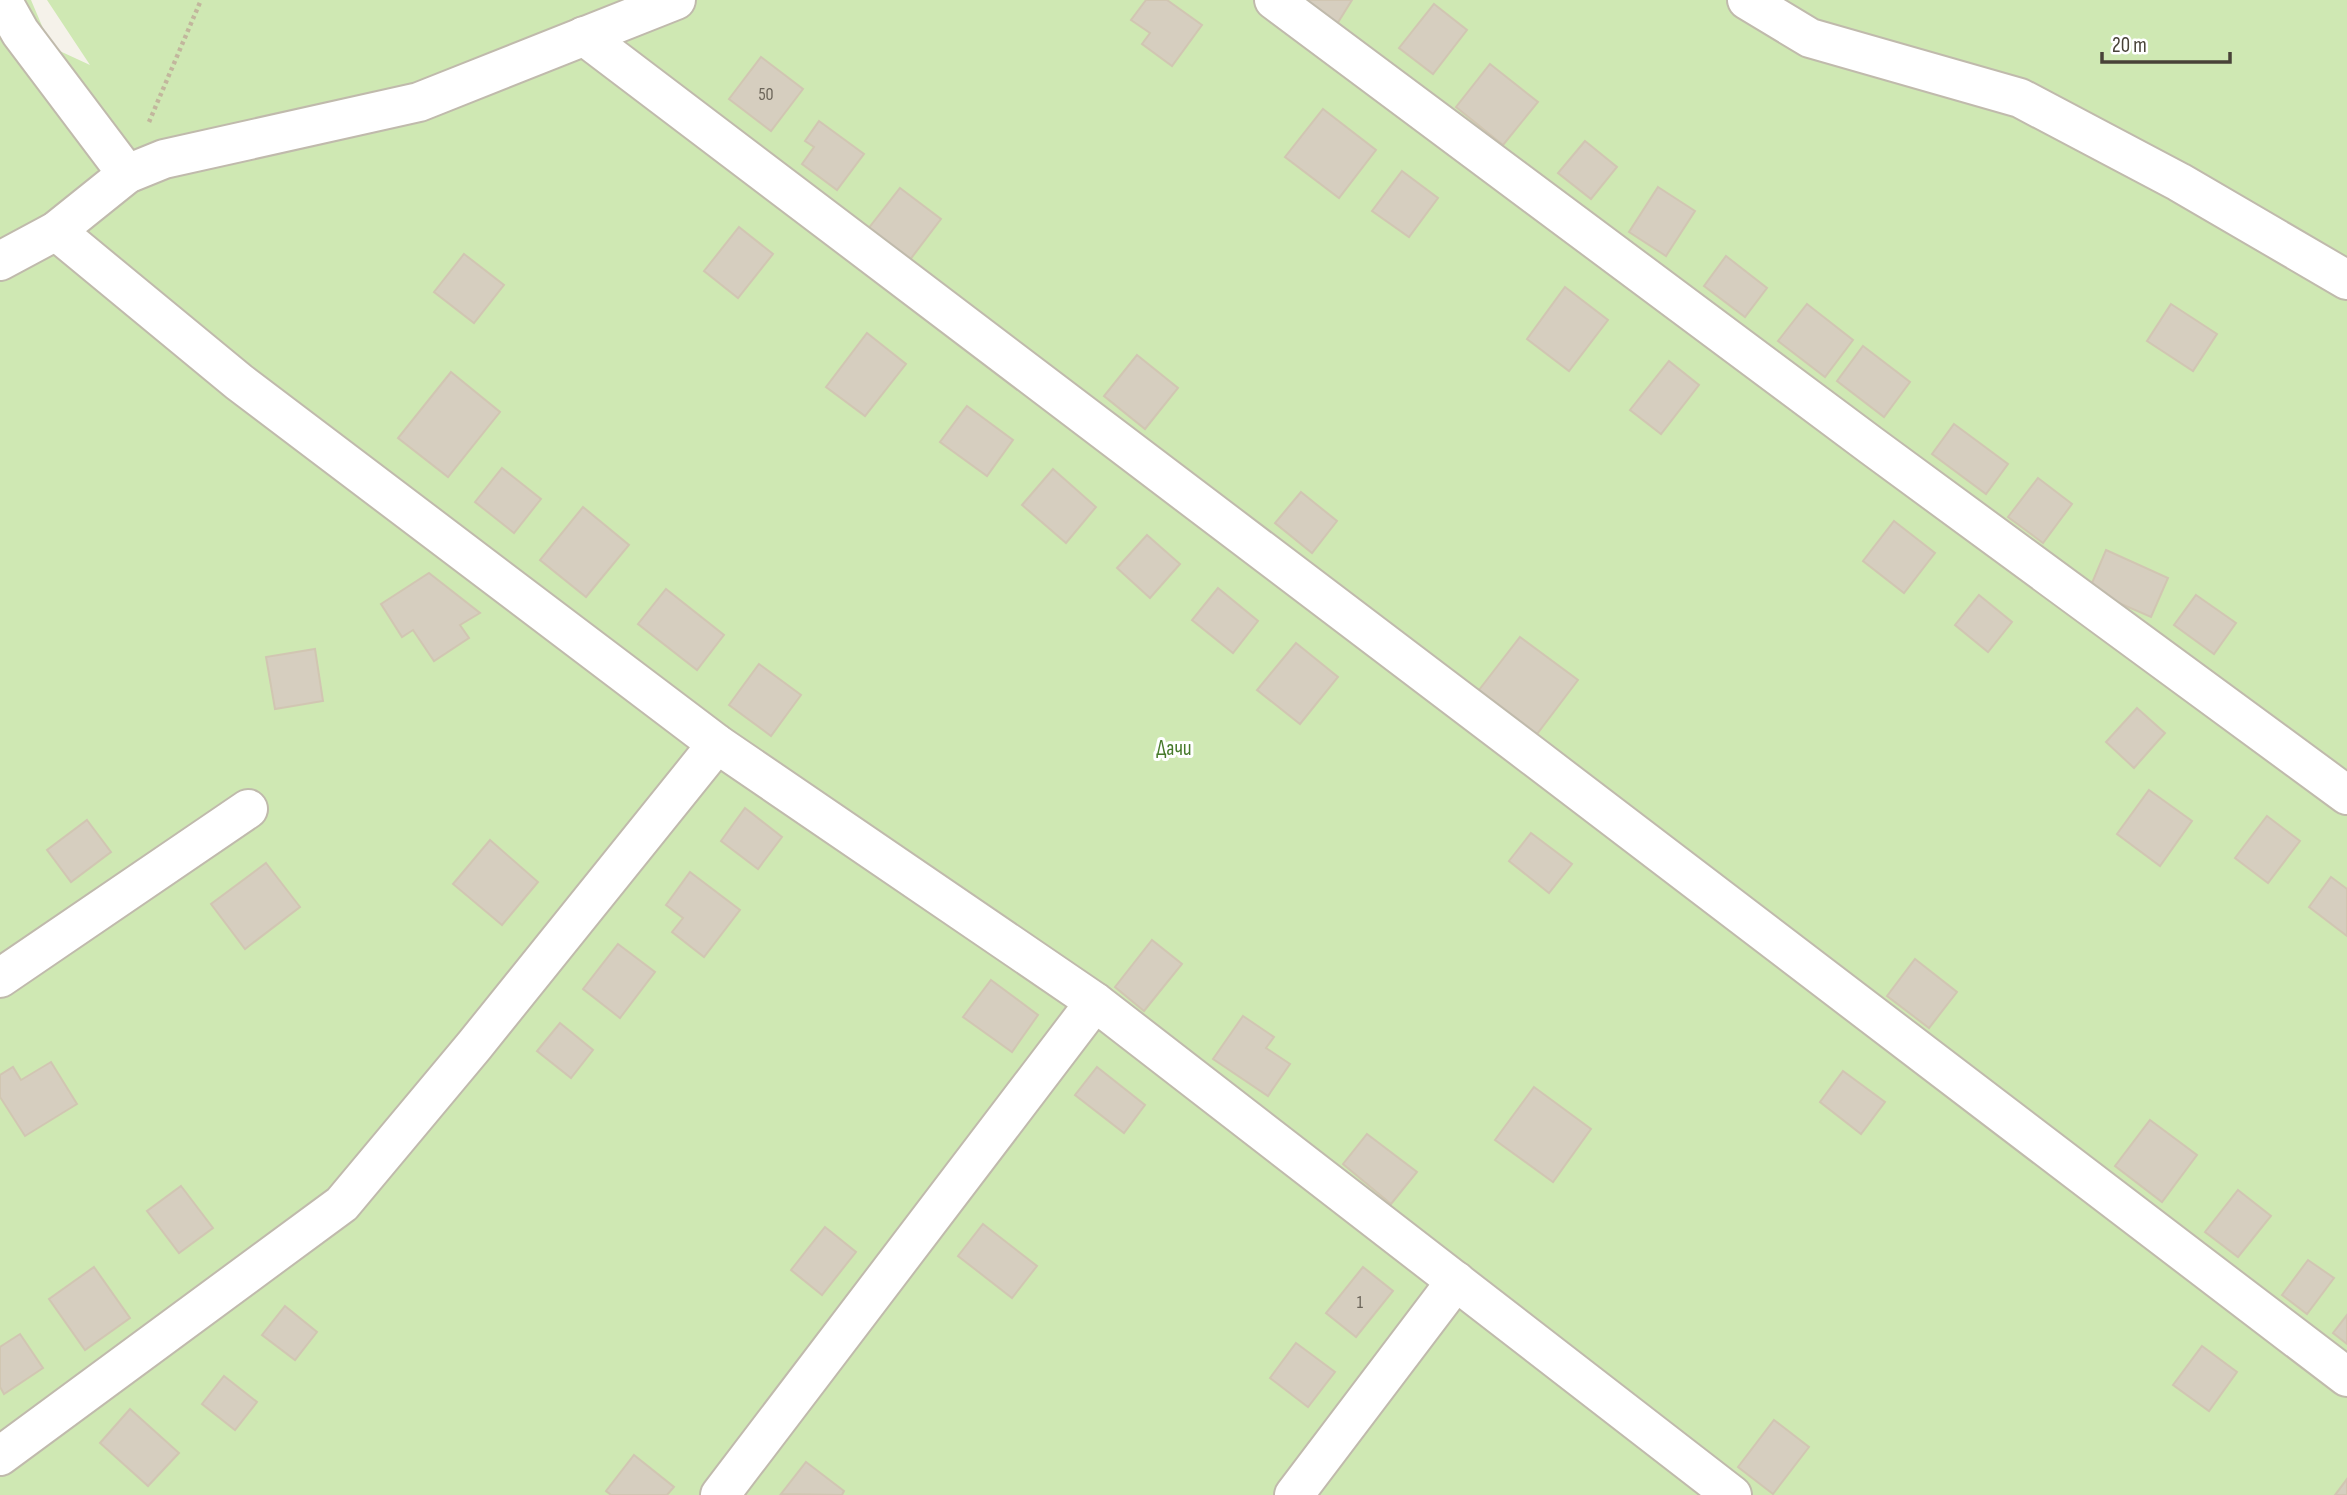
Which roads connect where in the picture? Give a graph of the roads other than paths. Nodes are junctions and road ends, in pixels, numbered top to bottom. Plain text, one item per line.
1 (2, 0) edge
2 (676, 0) edge
3 (1274, 0) edge
4 (1747, 0) edge
5 (584, 36) junction
6 (127, 174) junction
7 (56, 231) junction
8 (0, 261) edge
9 (2347, 280) edge
10 (718, 744) junction
11 (2347, 795) edge
12 (248, 809) dead end
13 (0, 978) edge
14 (1095, 1002) junction
15 (1457, 1281) junction
16 (2347, 1377) edge
17 (0, 1456) edge
18 (720, 1495) edge
19 (1294, 1495) edge
20 (1732, 1495) edge

1 - 6 lane
2 - 5 lane
3 - 11 lane
4 - 9 lane
5 - 6 lane
5 - 16 lane
6 - 7 lane
7 - 8 lane
7 - 10 lane
10 - 14 lane
10 - 17 lane
12 - 13 lane
14 - 15 lane
14 - 18 lane
15 - 19 lane
15 - 20 lane

